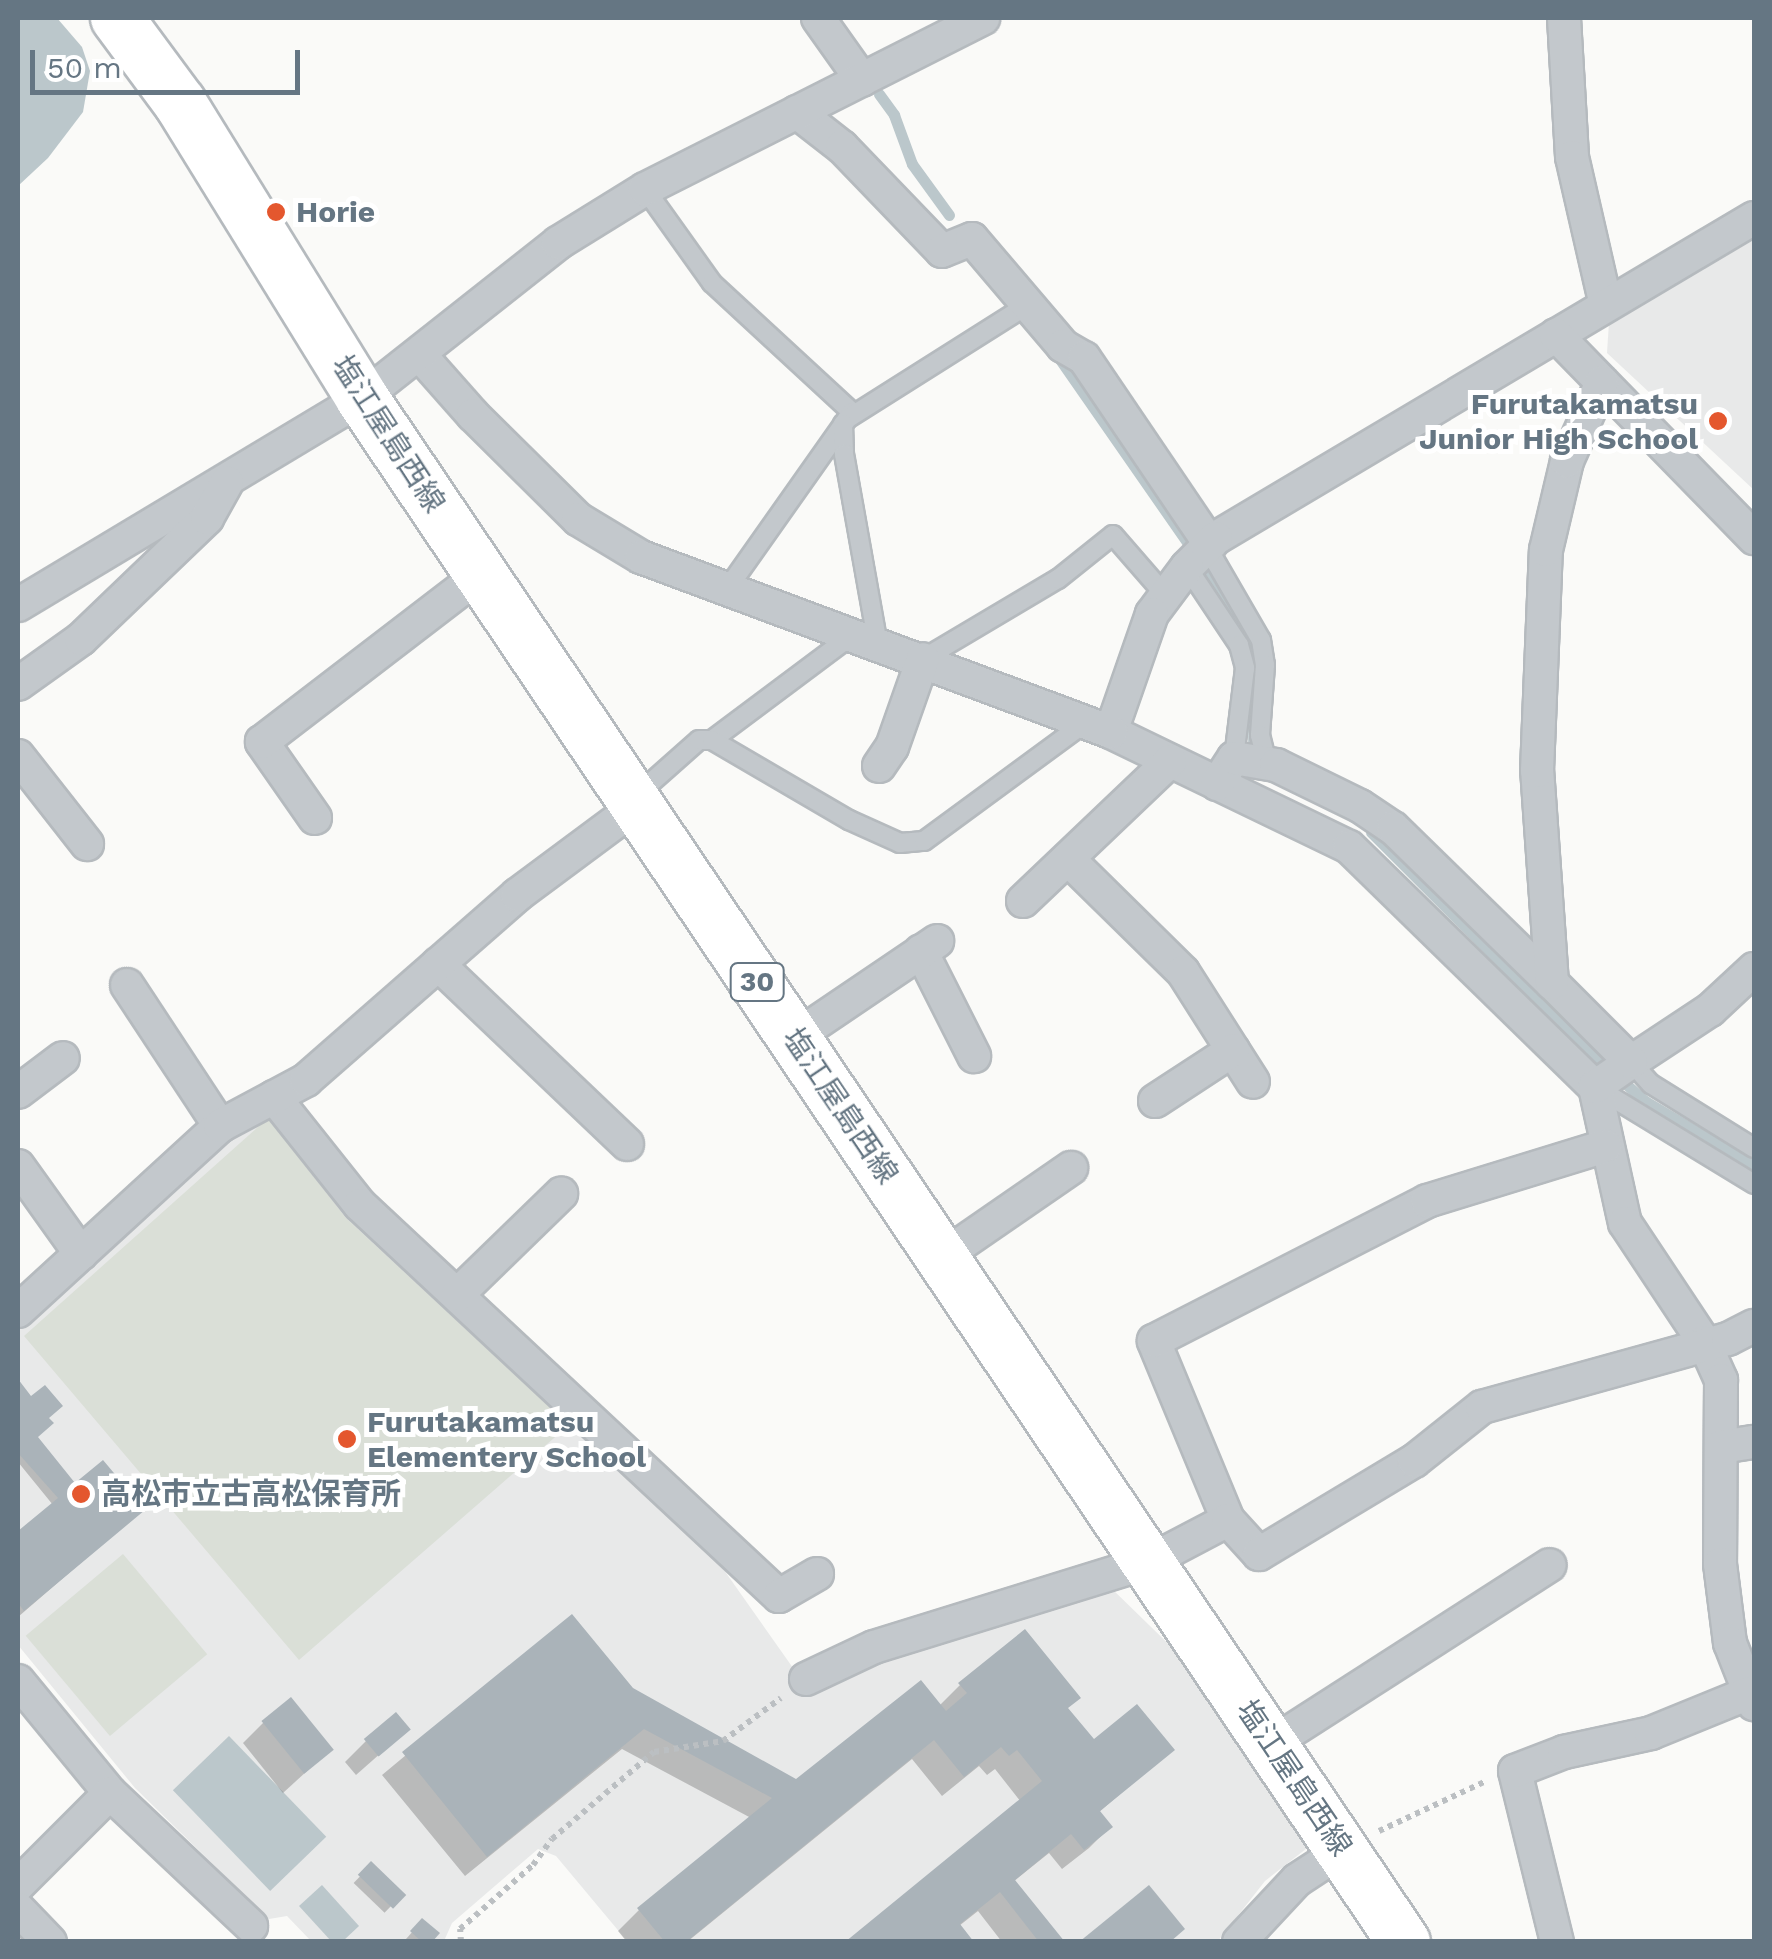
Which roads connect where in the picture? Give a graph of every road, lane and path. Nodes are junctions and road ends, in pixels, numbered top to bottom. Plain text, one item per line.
1 (117, 18) edge
2 (818, 18) edge
3 (984, 18) edge
4 (1564, 18) edge
5 (862, 80) junction
6 (797, 112) junction
7 (645, 188) junction
8 (1754, 218) edge
9 (1030, 304) junction
10 (1606, 306) junction
11 (1556, 335) junction
12 (419, 354) junction
13 (1602, 382) junction
14 (362, 398) junction
15 (845, 421) junction
16 (229, 478) junction
17 (1754, 538) edge
18 (1201, 553) junction
19 (481, 574) junction
20 (725, 592) junction
21 (1166, 596) junction
22 (18, 605) edge
23 (865, 640) junction
24 (924, 659) junction
25 (18, 684) edge
26 (1098, 727) junction
27 (712, 740) junction
28 (18, 756) edge
29 (1170, 761) junction
30 (879, 766) dead end
31 (1240, 767) junction
32 (635, 802) junction
33 (315, 818) dead end
34 (87, 844) dead end
35 (1068, 859) junction
36 (1023, 901) dead end
37 (438, 964) junction
38 (1754, 969) edge
39 (1552, 984) junction
40 (127, 985) dead end
41 (794, 1038) junction
42 (1233, 1050) junction
43 (974, 1056) dead end
44 (63, 1058) dead end
45 (1613, 1074) junction
46 (1253, 1082) dead end
47 (18, 1092) edge
48 (274, 1097) junction
49 (1155, 1101) dead end
50 (220, 1126) junction
51 (627, 1144) dead end
52 (1606, 1146) junction
53 (1754, 1148) edge
54 (18, 1166) edge
55 (1070, 1168) dead end
56 (1754, 1184) edge
57 (562, 1194) dead end
58 (80, 1254) junction
59 (942, 1257) junction
60 (458, 1294) junction
61 (18, 1311) edge
62 (1754, 1326) edge
63 (1704, 1342) junction
64 (1754, 1442) edge
65 (1721, 1447) junction
66 (1228, 1520) junction
67 (1148, 1562) junction
68 (1550, 1564) dead end
69 (817, 1574) dead end
70 (806, 1679) joint
71 (18, 1681) edge
72 (1751, 1699) edge
73 (1271, 1744) junction
74 (1515, 1771) junction
75 (110, 1793) junction
76 (1343, 1850) junction
77 (18, 1884) edge
78 (18, 1908) edge
79 (253, 1936) edge
80 (50, 1942) edge
81 (461, 1942) edge
82 (1240, 1942) edge
83 (1404, 1942) edge
84 (1557, 1942) edge

1 - 14 main road, 塩江屋島西線 / 30
2 - 5 street
3 - 5 street
4 - 10 street
5 - 6 street
6 - 7 street
6 - 9 street
7 - 12 street
7 - 15 lane
8 - 10 street
9 - 15 lane
9 - 18 street
10 - 11 street
11 - 13 street
11 - 18 street
12 - 14 street
12 - 20 street
13 - 17 street
13 - 39 street
14 - 16 street
14 - 19 main road, 塩江屋島西線 / 30
15 - 20 lane
15 - 23 lane
16 - 22 street
16 - 25 street
18 - 21 street
18 - 31 lane
18 - 31 lane
19 - 32 main road, 塩江屋島西線 / 30
19 - 33 street
20 - 23 street
21 - 24 lane
21 - 26 street
23 - 24 street
23 - 27 lane
24 - 26 street
24 - 30 street
26 - 27 lane
26 - 29 street
27 - 32 lane
28 - 34 street
29 - 31 street
29 - 35 street
31 - 39 street
31 - 45 street
32 - 37 street
32 - 41 main road, 塩江屋島西線 / 30
35 - 36 street
35 - 42 street
37 - 48 street
37 - 51 street
38 - 45 street
39 - 45 street
40 - 50 street
41 - 43 street
41 - 59 main road, 塩江屋島西線 / 30
42 - 46 street
42 - 49 street
44 - 47 street
45 - 52 street
45 - 53 lane
45 - 56 lane
48 - 50 street
48 - 60 street
50 - 58 street
52 - 63 street
52 - 66 street
54 - 58 street
55 - 59 street
57 - 60 street
58 - 61 street
59 - 67 main road, 塩江屋島西線 / 30
60 - 69 street
62 - 63 street
63 - 65 street
63 - 66 street
64 - 65 street
65 - 72 street
66 - 67 street
67 - 70 street
67 - 73 main road, 塩江屋島西線 / 30
68 - 73 street
70 - 81 path
71 - 75 street
72 - 74 street
73 - 76 main road, 塩江屋島西線 / 30
74 - 76 path
74 - 84 street
75 - 77 street
75 - 79 street
76 - 82 street
76 - 83 main road, 塩江屋島西線 / 30
78 - 80 street

